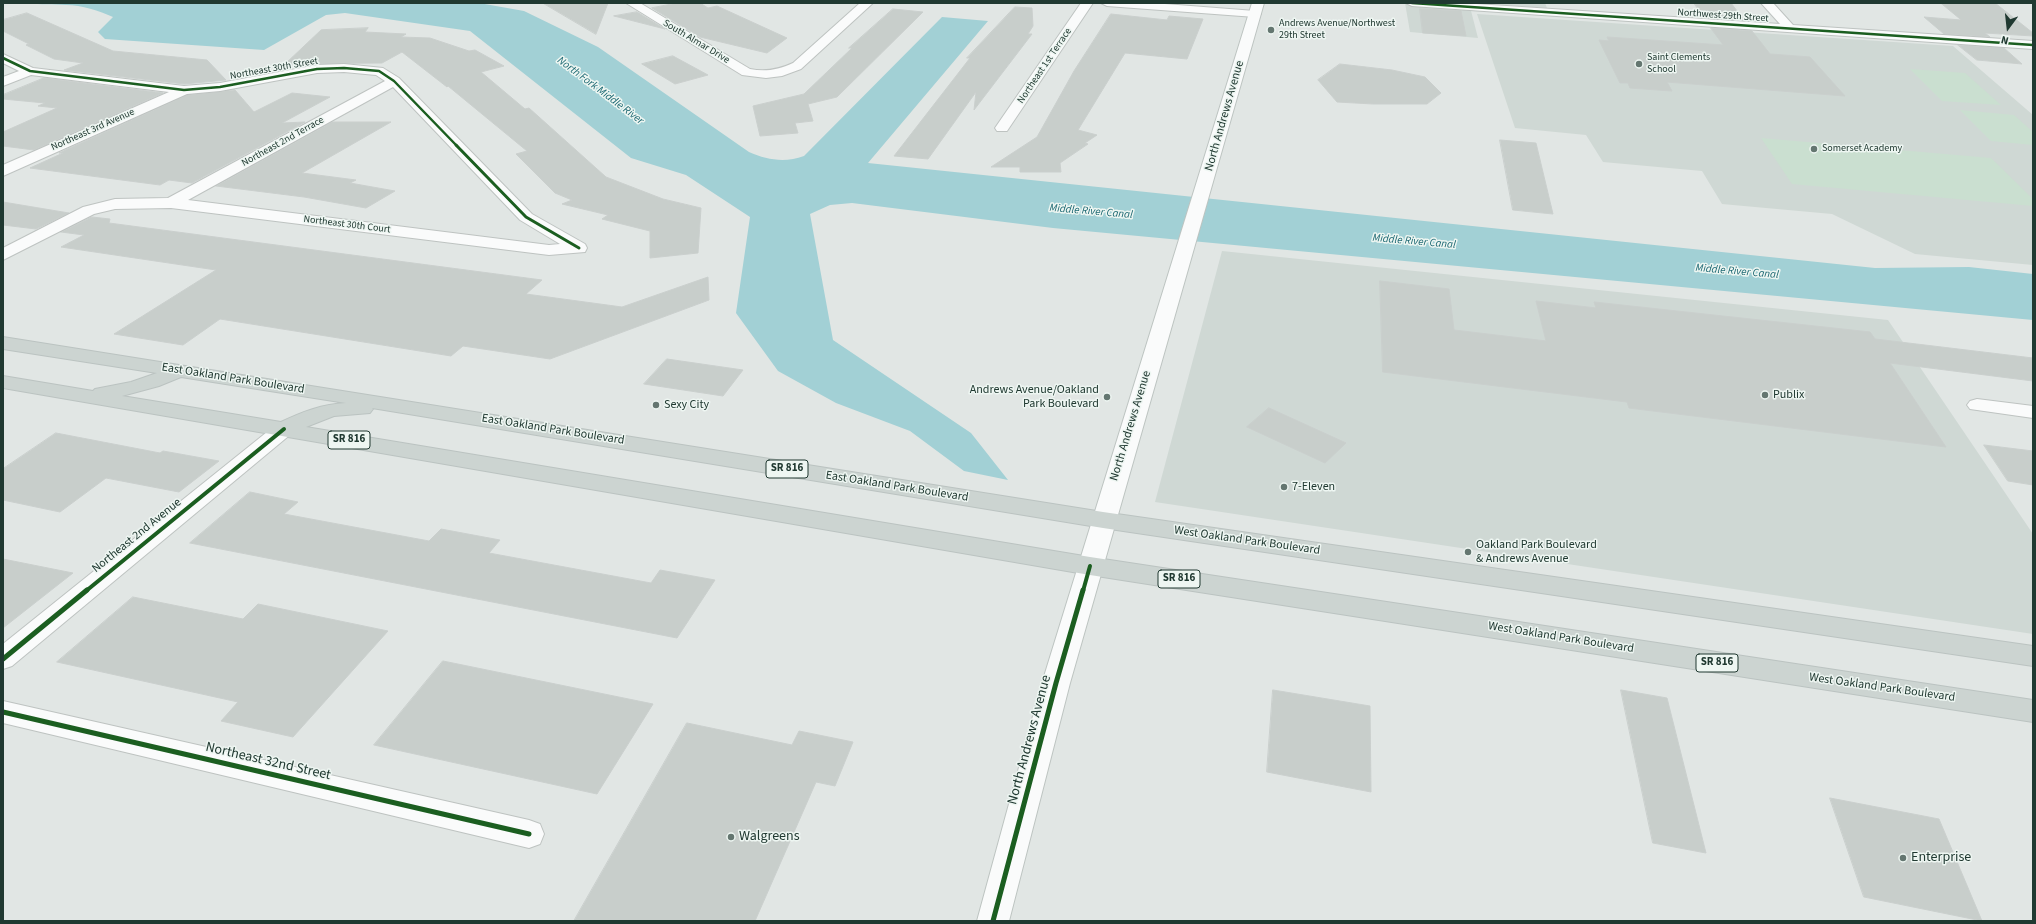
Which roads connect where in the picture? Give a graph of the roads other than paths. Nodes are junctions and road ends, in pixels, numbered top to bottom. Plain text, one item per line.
1 (632, 3) edge
2 (867, 3) edge
3 (1087, 3) edge
4 (1107, 3) edge
5 (1412, 3) edge
6 (1767, 3) edge
7 (1256, 9) edge
8 (1789, 28) junction
9 (2033, 45) edge
10 (3, 58) edge
11 (30, 71) junction
12 (3, 82) edge
13 (394, 82) junction
14 (184, 90) junction
15 (1002, 128) dead end
16 (3, 171) edge
17 (172, 202) junction
18 (579, 248) joint
19 (3, 255) edge
20 (3, 343) edge
21 (180, 370) junction
22 (3, 382) edge
23 (82, 396) junction
24 (1978, 405) dead end
25 (408, 407) junction
26 (2033, 412) edge
27 (284, 429) junction
28 (1103, 520) junction
29 (1090, 566) junction
30 (2033, 656) edge
31 (3, 659) edge
32 (2033, 711) edge
33 (3, 712) edge
34 (529, 834) dead end
35 (993, 921) edge

1 - 2 street, South Almar Drive
3 - 15 street, Northeast 1st Terrace
4 - 7 street
5 - 8 street, Northwest 29th Street
6 - 8 street
7 - 28 street, North Andrews Avenue
8 - 9 street, Northwest 29th Street
10 - 11 street, Northeast 30th Street
11 - 12 street
11 - 14 street, Northeast 30th Street
13 - 14 street, Northeast 30th Street
13 - 17 street, Northeast 2nd Terrace
13 - 18 street, Northeast 30th Street
14 - 16 street, Northeast 3rd Avenue
17 - 18 street, Northeast 30th Court
17 - 19 street, Northeast 30th Court
20 - 21 main road, East Oakland Park Boulevard / SR 816
21 - 23 main road
21 - 25 main road, East Oakland Park Boulevard / SR 816
22 - 23 main road, SR 816
23 - 27 main road, SR 816
24 - 26 street
25 - 27 main road
25 - 28 main road, East Oakland Park Boulevard / SR 816
27 - 29 main road, SR 816
27 - 31 street, Northeast 2nd Avenue
28 - 29 street, North Andrews Avenue
28 - 30 main road, West Oakland Park Boulevard / SR 816
29 - 32 main road, West Oakland Park Boulevard / SR 816
29 - 35 street, North Andrews Avenue
33 - 34 street, Northeast 32nd Street

